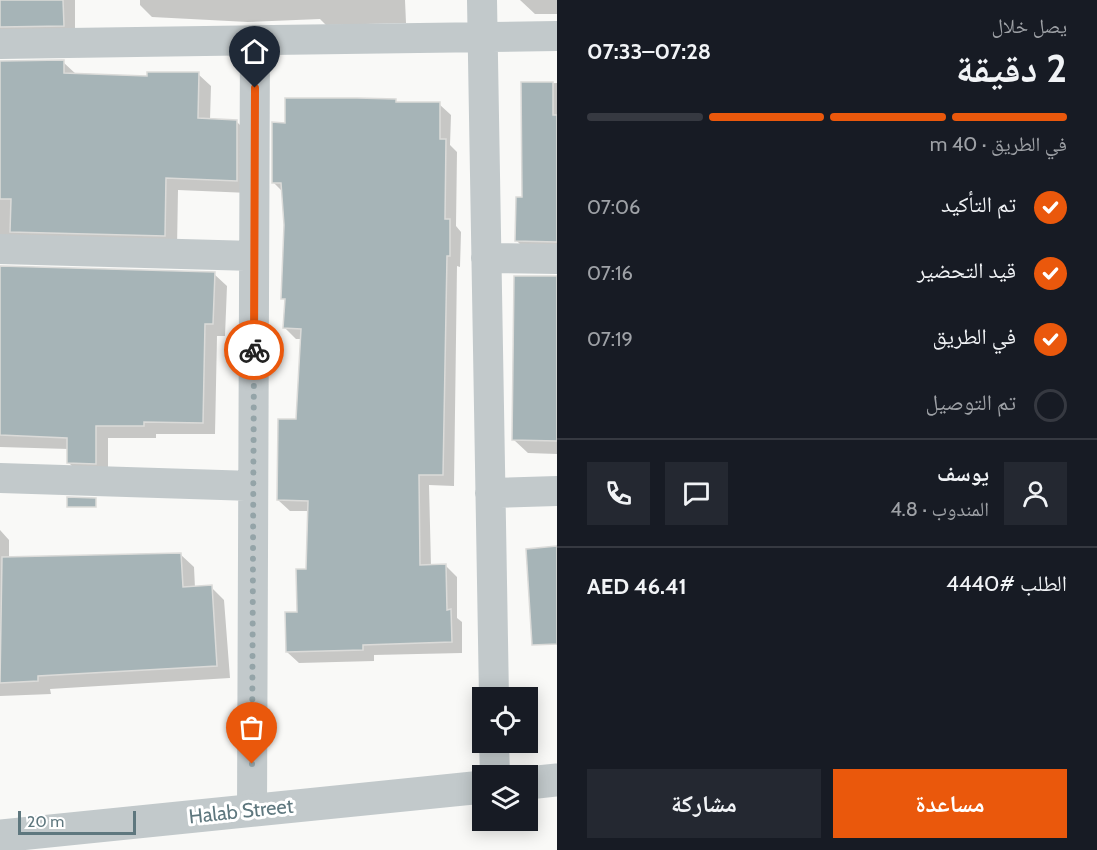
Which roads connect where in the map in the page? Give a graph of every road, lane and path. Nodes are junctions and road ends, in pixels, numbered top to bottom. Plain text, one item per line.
1 (482, 0) edge
2 (557, 36) edge
3 (482, 37) junction
4 (255, 40) junction
5 (0, 44) edge
6 (0, 249) edge
7 (254, 256) junction
8 (486, 258) junction
9 (557, 259) edge
10 (0, 478) edge
11 (253, 486) junction
12 (557, 491) edge
13 (490, 493) junction
14 (494, 687) edge
15 (557, 780) edge
16 (538, 782) edge
17 (472, 788) edge
18 (252, 810) junction
19 (0, 836) edge

1 - 3 street
2 - 3 street
3 - 4 street
3 - 8 street
4 - 5 street
4 - 7 street
6 - 7 street
7 - 11 street
8 - 9 street
8 - 13 street
10 - 11 street
11 - 18 street
12 - 13 street
13 - 14 street
15 - 16 street
17 - 18 street, Halab Street
18 - 19 street, Halab Street

